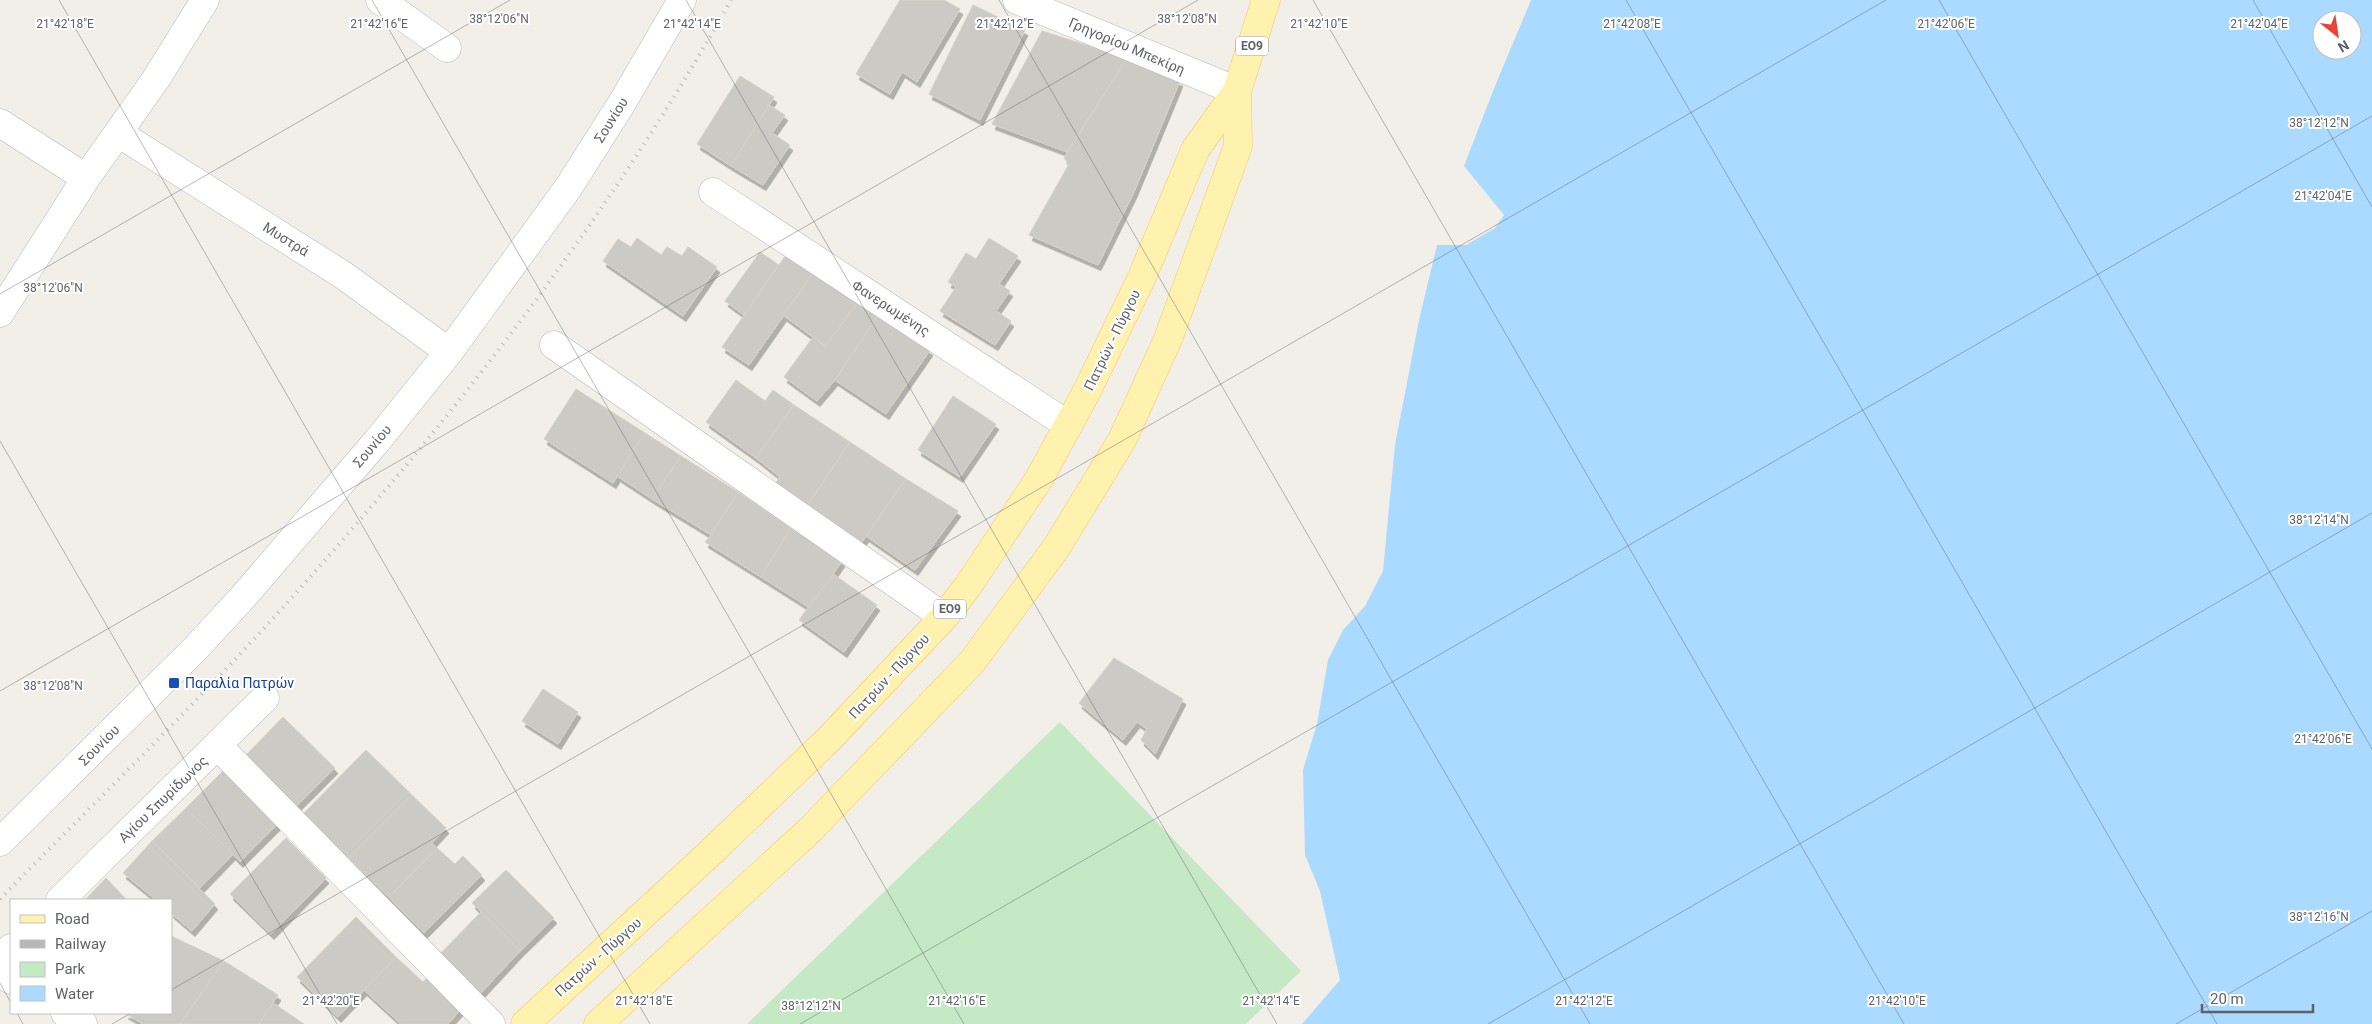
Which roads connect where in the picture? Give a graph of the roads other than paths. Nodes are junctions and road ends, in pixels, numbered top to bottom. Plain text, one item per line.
1 (205, 0) edge
2 (380, 0) edge
3 (682, 0) edge
4 (1017, 0) edge
5 (1266, 0) edge
6 (447, 48) dead end
7 (1237, 91) junction
8 (0, 123) edge
9 (118, 133) junction
10 (86, 178) junction
11 (713, 192) dead end
12 (0, 313) edge
13 (554, 345) dead end
14 (449, 352) junction
15 (1068, 426) junction
16 (944, 617) junction
17 (265, 698) dead end
18 (218, 746) junction
19 (0, 842) edge
20 (61, 899) edge
21 (10, 949) edge
22 (0, 959) edge
23 (67, 1014) edge
24 (83, 1024) edge
25 (491, 1024) edge
26 (525, 1024) edge
27 (598, 1024) edge

1 - 9 street
2 - 6 street
3 - 14 street, Σουνίου
4 - 7 street, Γρηγορίου Μπεκίρη
5 - 7 main road, Πατρών - Πύργου / ΕΟ9
7 - 15 main road, Πατρών - Πύργου / ΕΟ9
7 - 27 main road, Πατρών - Πύργου / ΕΟ9
8 - 10 street
9 - 10 street
9 - 14 street, Μυστρά
10 - 12 street
11 - 15 street, Φανερωμένης
13 - 16 street
14 - 19 street, Σουνίου
15 - 16 main road, Πατρών - Πύργου / ΕΟ9
16 - 26 main road, Πατρών - Πύργου / ΕΟ9
17 - 18 street, Αγίου Σπυρίδωνος
18 - 20 street, Αγίου Σπυρίδωνος
18 - 25 street
21 - 22 street
23 - 24 street

